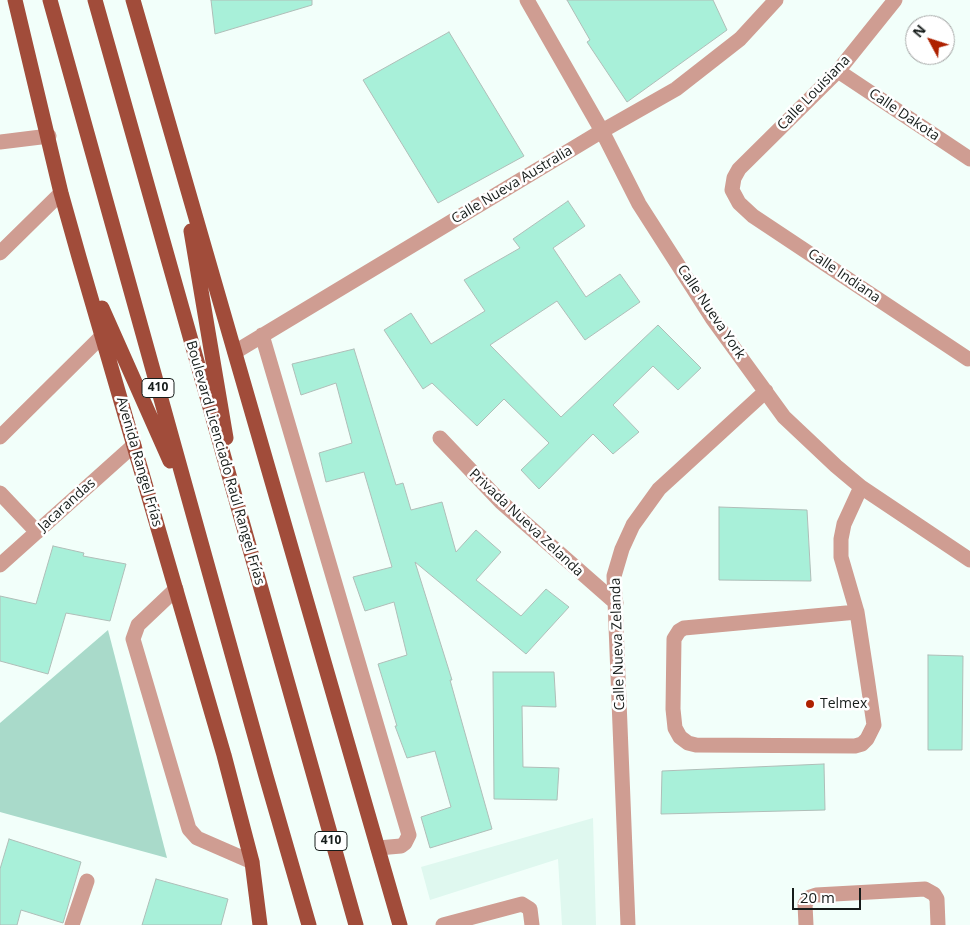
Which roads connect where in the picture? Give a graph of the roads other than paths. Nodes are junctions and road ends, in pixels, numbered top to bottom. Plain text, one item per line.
1 (15, 0) edge
2 (50, 0) edge
3 (95, 0) edge
4 (133, 0) edge
5 (527, 0) edge
6 (776, 0) edge
7 (895, 0) edge
8 (838, 71) junction
9 (602, 131) junction
10 (49, 136) junction
11 (0, 142) edge
12 (970, 159) edge
13 (179, 160) junction
14 (733, 184) joint
15 (61, 193) junction
16 (0, 253) edge
17 (79, 257) junction
18 (262, 335) junction
19 (102, 336) junction
20 (235, 352) junction
21 (968, 359) dead end
22 (766, 391) junction
23 (0, 437) edge
24 (440, 438) dead end
25 (134, 445) junction
26 (861, 487) junction
27 (0, 493) edge
28 (191, 508) junction
29 (240, 518) junction
30 (37, 532) junction
31 (970, 560) edge
32 (0, 565) edge
33 (176, 589) junction
34 (616, 604) junction
35 (857, 612) junction
36 (378, 848) junction
37 (252, 862) junction
38 (88, 881) dead end
39 (72, 925) edge
40 (260, 925) edge
41 (309, 925) edge
42 (356, 925) edge
43 (400, 925) edge
44 (443, 925) edge
45 (532, 925) edge
46 (628, 925) edge
47 (806, 925) edge
48 (938, 925) edge

1 - 10 main road, Avenida Rangel Frías
2 - 28 main road, 410
3 - 29 main road, Boulevard Licenciado Raúl Rangel Frías / 410
4 - 13 main road
5 - 9 street, Calle Nueva York
6 - 9 street, Calle Nueva Australia
7 - 8 street, Calle Louisiana
8 - 12 street, Calle Dakota
8 - 14 street, Calle Louisiana
9 - 18 street, Calle Nueva Australia
9 - 22 street, Calle Nueva York
10 - 11 street
10 - 15 main road, Avenida Rangel Frías
13 - 20 main road
13 - 29 main road
14 - 21 street, Calle Indiana
15 - 16 street
15 - 17 main road, Avenida Rangel Frías
17 - 19 main road, Avenida Rangel Frías
17 - 28 main road
18 - 20 street, Calle Nueva Australia
18 - 36 street
19 - 23 street
19 - 25 main road, Avenida Rangel Frías
20 - 36 main road
22 - 26 street, Calle Nueva York
22 - 34 street, Calle Nueva Zelanda
24 - 34 street, Privada Nueva Zelanda
25 - 30 street, Jacarandas
25 - 33 main road, Avenida Rangel Frías
26 - 31 street, Calle Nueva York
26 - 35 street
27 - 30 street
28 - 41 main road, 410
29 - 42 main road, Boulevard Licenciado Raúl Rangel Frías / 410
30 - 32 street, Jacarandas
33 - 37 main road, Avenida Rangel Frías
33 - 37 street
34 - 46 street, Calle Nueva Zelanda
35 - 35 street
36 - 43 main road
37 - 40 main road, Avenida Rangel Frías
38 - 39 street
44 - 45 street
47 - 48 street

